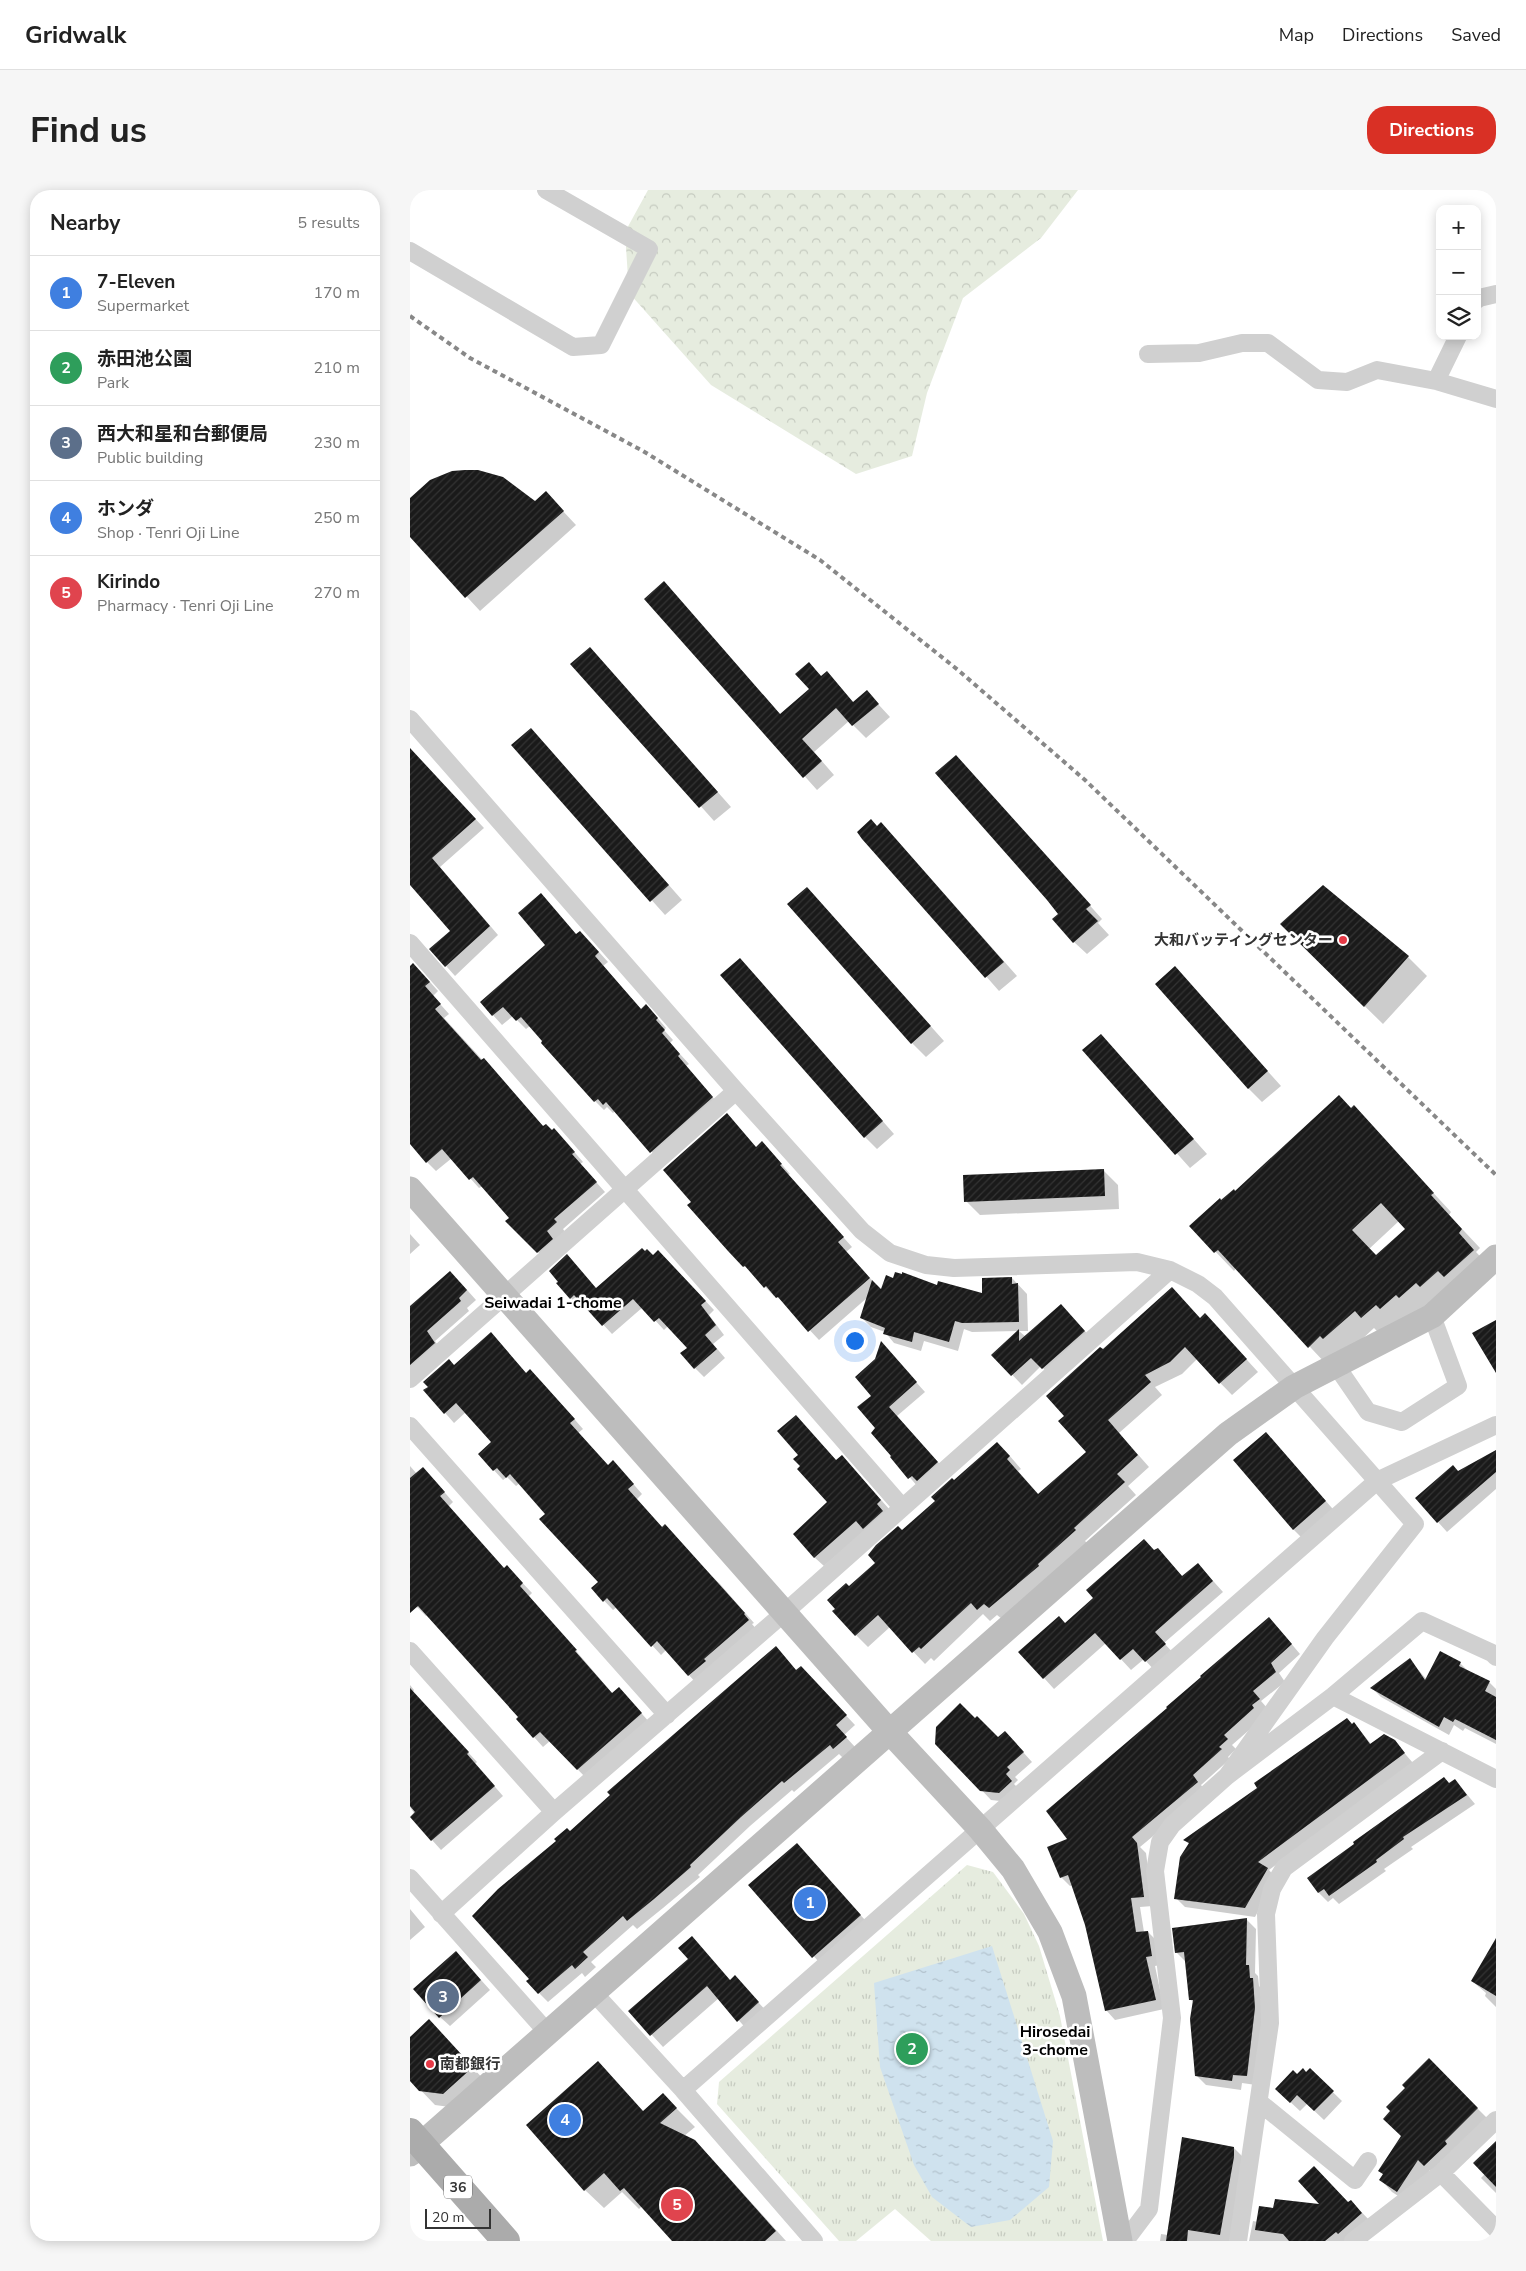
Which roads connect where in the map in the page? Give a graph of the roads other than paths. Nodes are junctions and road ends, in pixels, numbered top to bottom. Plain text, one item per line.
1 (546, 190) edge
2 (410, 251) edge
3 (1496, 294) edge
4 (1481, 298) edge
5 (1456, 340) edge
6 (1148, 354) dead end
7 (1436, 381) junction
8 (1496, 398) edge
9 (410, 719) edge
10 (410, 943) edge
11 (736, 1092) junction
12 (410, 1189) edge
13 (626, 1190) junction
14 (1496, 1257) edge
15 (1170, 1270) junction
16 (503, 1296) junction
17 (1432, 1316) junction
18 (1335, 1364) junction
19 (410, 1379) edge
20 (1294, 1386) junction
21 (1496, 1425) edge
22 (410, 1426) edge
23 (1377, 1482) junction
24 (902, 1507) junction
25 (784, 1613) junction
26 (410, 1651) edge
27 (1496, 1657) edge
28 (1333, 1696) junction
29 (667, 1715) junction
30 (889, 1731) junction
31 (1442, 1751) junction
32 (1226, 1776) junction
33 (1496, 1778) edge
34 (554, 1812) junction
35 (980, 1829) junction
36 (410, 1878) edge
37 (441, 1914) junction
38 (593, 1992) junction
39 (547, 2032) junction
40 (683, 2090) junction
41 (1259, 2102) junction
42 (1496, 2120) edge
43 (414, 2143) edge
44 (1368, 2161) dead end
45 (1441, 2173) junction
46 (1496, 2229) edge
47 (805, 2238) edge
48 (506, 2241) edge
49 (1120, 2241) edge
50 (1126, 2241) edge
51 (1238, 2241) edge
52 (1353, 2241) edge

1 - 2 street
3 - 4 street
5 - 7 street
6 - 7 street
7 - 8 street
9 - 11 street
10 - 13 street
11 - 13 street
11 - 15 street
12 - 16 street
13 - 16 street
13 - 24 street
14 - 17 street
15 - 20 street
15 - 24 street
16 - 19 street
16 - 25 street
17 - 18 street
17 - 18 street
18 - 20 street
20 - 23 street
20 - 30 street
21 - 23 street
22 - 29 street
23 - 32 street
23 - 35 street
24 - 25 street
25 - 29 street
25 - 30 street
26 - 34 street
27 - 28 street
28 - 31 street
28 - 32 street
29 - 34 street
30 - 35 street
30 - 38 street
31 - 33 street
31 - 41 street
32 - 50 street
34 - 37 street
35 - 40 street
35 - 49 street
36 - 37 street
37 - 39 street
38 - 39 street
38 - 40 street
39 - 43 street
40 - 47 street
41 - 44 street
41 - 51 street
42 - 45 street
43 - 48 main road, 36
45 - 46 street
45 - 52 street

